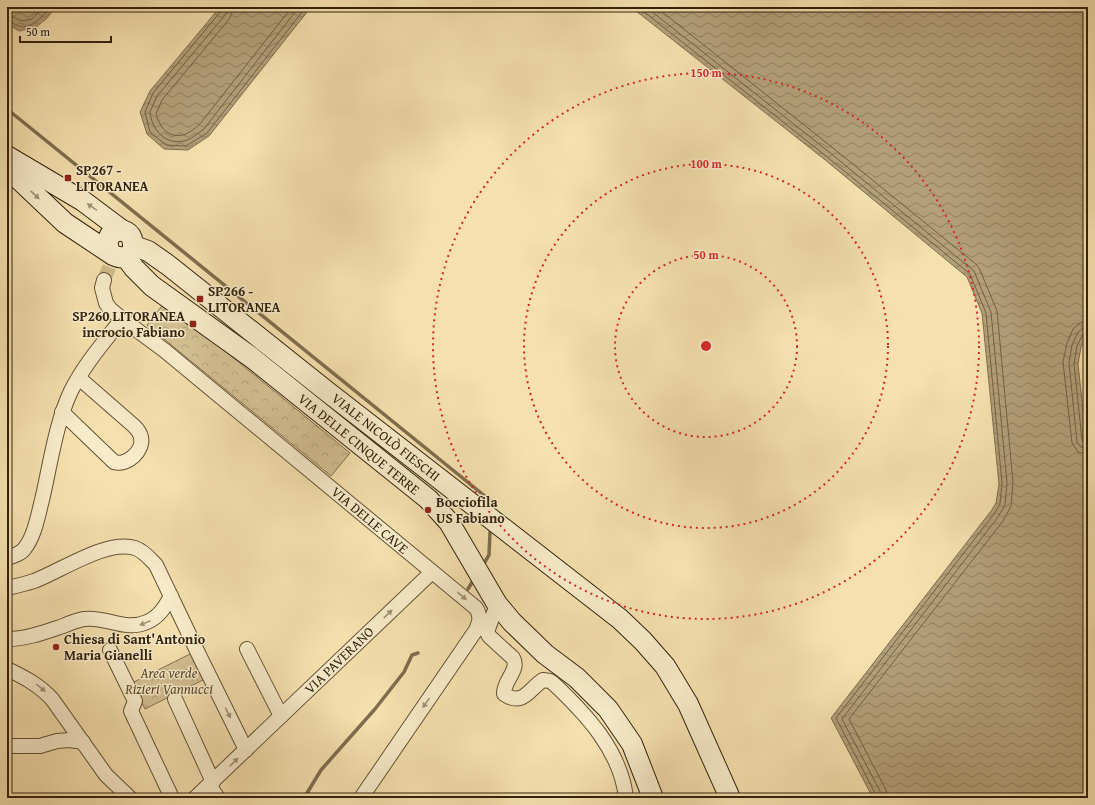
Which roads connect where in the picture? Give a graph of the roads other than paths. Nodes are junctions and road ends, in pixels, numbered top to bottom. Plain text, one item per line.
1 (7, 156) edge
2 (7, 168) edge
3 (119, 251) junction
4 (104, 280) tunnel mouth
5 (122, 319) junction
6 (79, 378) junction
7 (62, 412) junction
8 (7, 558) edge
9 (432, 572) junction
10 (7, 588) edge
11 (171, 596) junction
12 (497, 604) junction
13 (7, 639) edge
14 (247, 649) dead end
15 (110, 650) dead end
16 (7, 669) edge
17 (175, 699) dead end
18 (63, 715) junction
19 (281, 716) junction
20 (57, 741) junction
21 (83, 742) junction
22 (7, 746) edge
23 (246, 750) junction
24 (211, 784) junction
25 (130, 798) edge
26 (172, 798) edge
27 (195, 798) edge
28 (218, 798) edge
29 (361, 798) edge
30 (626, 798) edge
31 (653, 798) edge
32 (730, 798) edge

3 -> 1 main road, VIALE NICOLÒ FIESCHI
2 -> 3 main road, VIALE NICOLÒ FIESCHI
3 - 12 main road, VIA DELLE CINQUE TERRE
3 - 32 main road, VIALE NICOLÒ FIESCHI
4 - 5 street, VIA DELLE CAVE
5 - 6 street
5 - 9 street, VIA DELLE CAVE
6 - 7 street
6 - 7 street
7 - 8 street
19 -> 9 street, VIA PAVERANO
9 -> 29 street, VIA DELLE CAVE
10 - 11 street
11 -> 13 street
11 -> 23 street
12 - 30 street
12 - 31 main road, VIA DELLE CINQUE TERRE
14 - 19 street
15 - 26 street
16 -> 18 street
17 - 24 street
18 - 20 street
18 - 21 street
19 - 23 street, VIA PAVERANO
20 - 21 street
20 - 22 street
21 - 25 street
24 -> 23 street, VIA PAVERANO
24 - 27 street, VIA PAVERANO
24 - 28 street

